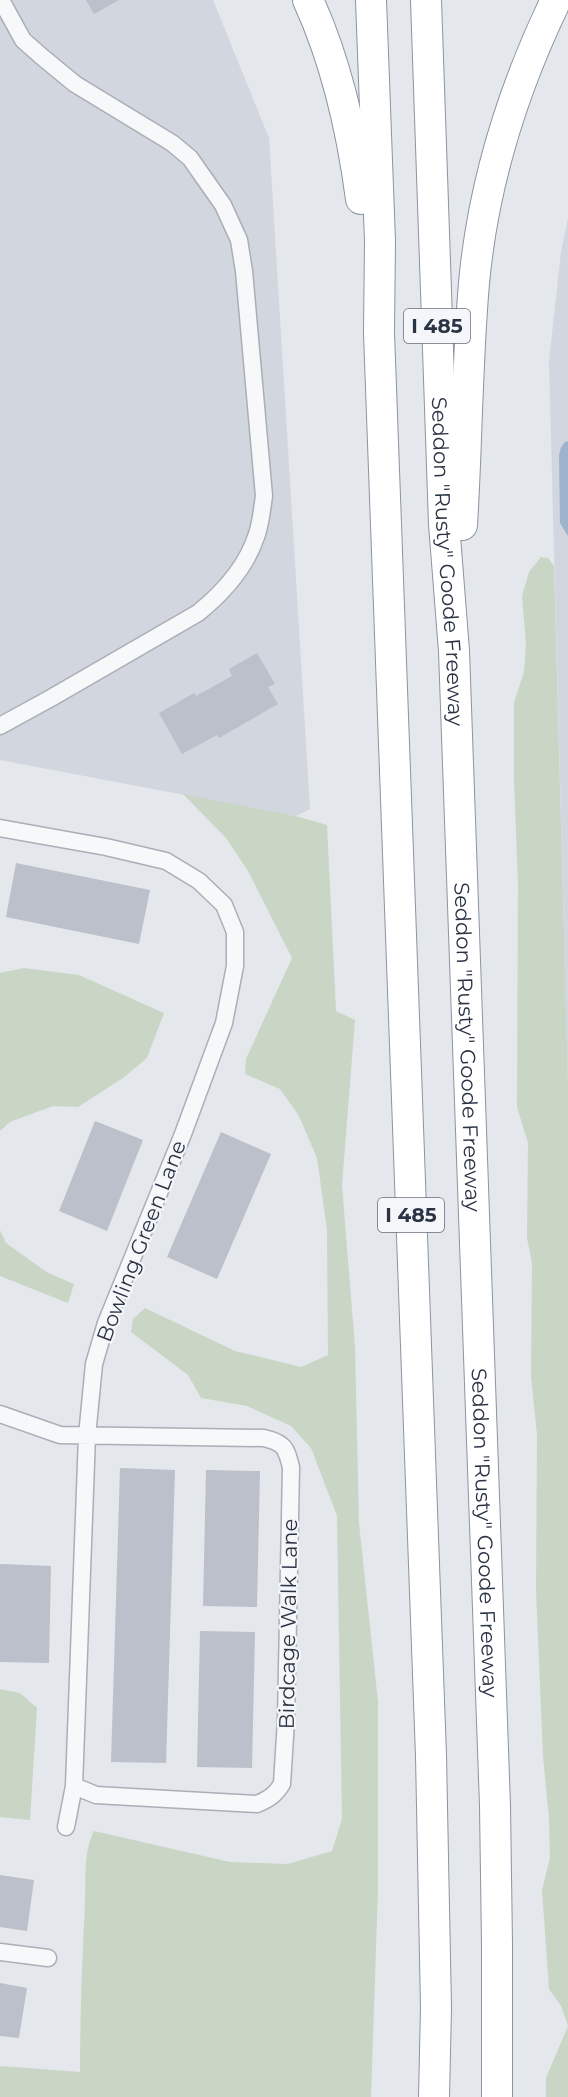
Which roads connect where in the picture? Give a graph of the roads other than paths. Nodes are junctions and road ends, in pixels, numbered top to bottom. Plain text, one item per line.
1 (1, 0) edge
2 (308, 0) edge
3 (371, 0) edge
4 (426, 0) edge
5 (556, 0) edge
6 (379, 333) junction
7 (454, 651) junction
8 (0, 726) edge
9 (0, 828) edge
10 (0, 1414) edge
11 (87, 1436) junction
12 (74, 1786) junction
13 (66, 1827) dead end
14 (0, 1952) edge
15 (48, 1959) dead end
16 (434, 2097) edge
17 (497, 2097) edge

1 - 8 street
2 - 6 highway
3 - 6 highway, I 485
4 - 7 highway, Seddon "Rusty" Goode Freeway / I 485
5 - 7 highway
6 - 16 highway, I 485
7 - 17 highway, Seddon "Rusty" Goode Freeway / I 485
9 - 11 street, Bowling Green Lane
10 - 11 street
11 - 12 street, Bowling Green Lane
11 - 12 street, Birdcage Walk Lane
12 - 13 street, Bowling Green Lane
14 - 15 street

